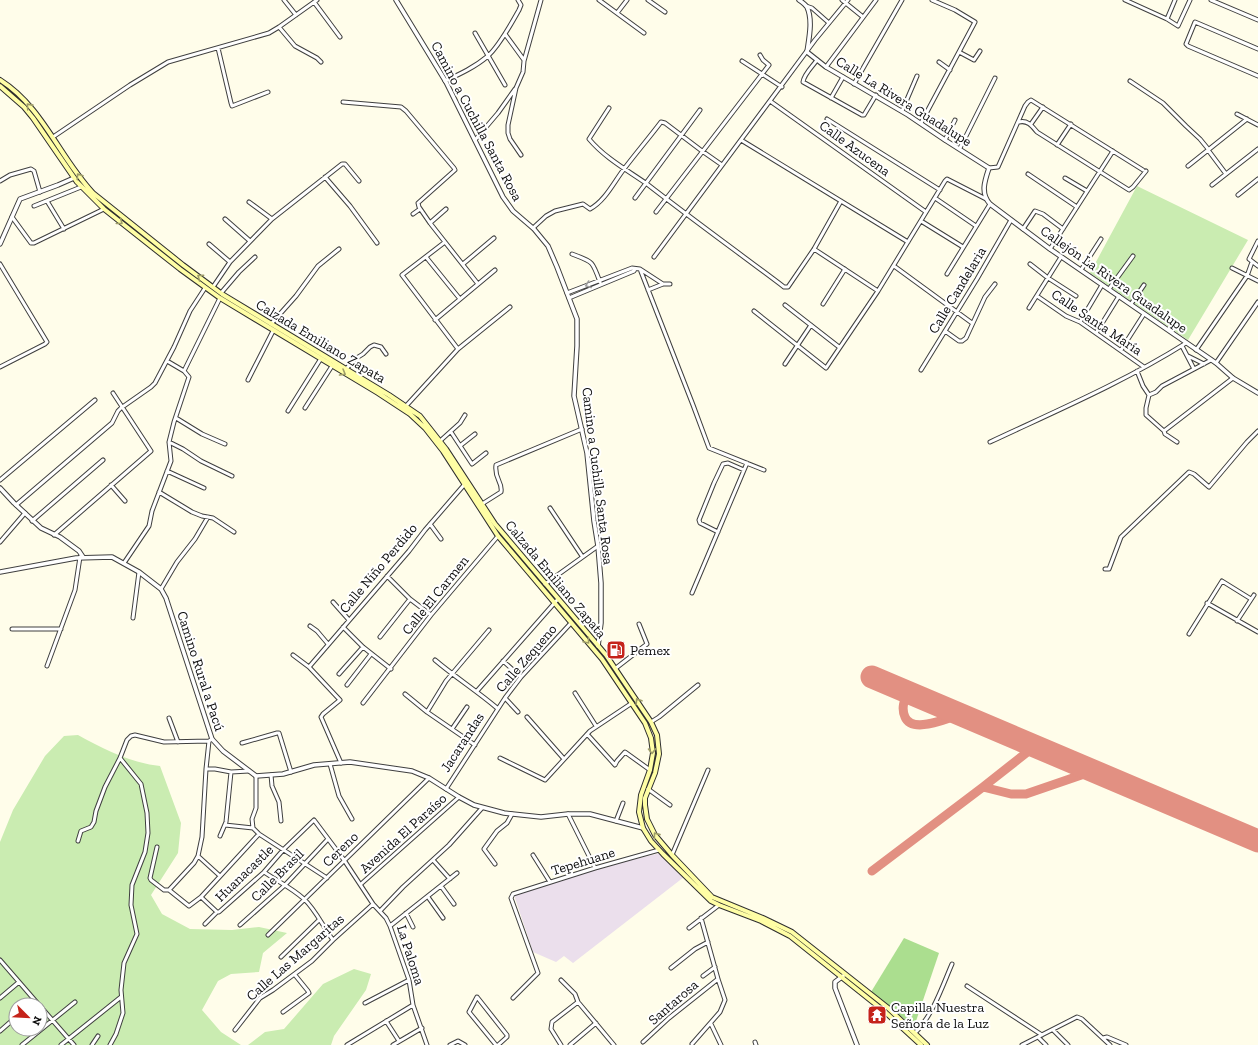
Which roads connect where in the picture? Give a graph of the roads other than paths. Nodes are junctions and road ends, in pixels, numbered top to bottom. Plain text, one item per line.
1 (284, 0) edge
2 (396, 0) edge
3 (518, 0) edge
4 (541, 0) edge
5 (599, 0) edge
6 (627, 0) edge
7 (648, 0) edge
8 (800, 0) edge
9 (842, 0) edge
10 (848, 0) edge
11 (876, 0) edge
12 (902, 0) edge
13 (932, 0) edge
14 (1124, 0) edge
15 (1138, 0) edge
16 (1175, 0) edge
17 (1190, 0) edge
18 (1211, 0) edge
19 (316, 1) edge
20 (846, 3) junction
21 (1135, 5) junction
22 (806, 6) junction
23 (665, 12) dead end
24 (617, 13) junction
25 (296, 15) junction
26 (863, 17) junction
27 (1167, 19) junction
28 (1258, 20) edge
29 (829, 23) junction
30 (279, 27) junction
31 (475, 33) dead end
32 (644, 33) dead end
33 (505, 34) junction
34 (340, 37) dead end
35 (218, 48) junction
36 (1258, 49) edge
37 (980, 51) dead end
38 (807, 52) junction
39 (958, 52) junction
40 (760, 55) dead end
41 (489, 56) junction
42 (524, 60) junction
43 (817, 60) junction
44 (742, 61) dead end
45 (320, 62) dead end
46 (939, 62) dead end
47 (826, 67) junction
48 (950, 70) junction
49 (762, 74) junction
50 (917, 76) dead end
51 (1258, 76) edge
52 (843, 77) junction
53 (996, 78) dead end
54 (0, 80) edge
55 (1130, 80) dead end
56 (445, 81) junction
57 (505, 84) dead end
58 (854, 84) junction
59 (0, 86) edge
60 (782, 87) junction
61 (516, 88) junction
62 (268, 92) dead end
63 (876, 95) junction
64 (831, 98) junction
65 (770, 101) junction
66 (343, 102) dead end
67 (1042, 107) junction
68 (609, 108) dead end
69 (700, 110) dead end
70 (902, 111) junction
71 (1237, 114) dead end
72 (827, 119) dead end
73 (1246, 119) junction
74 (955, 120) dead end
75 (1019, 122) junction
76 (921, 123) junction
77 (1031, 124) junction
78 (1071, 124) junction
79 (1258, 125) edge
80 (682, 135) junction
81 (53, 137) junction
82 (474, 140) junction
83 (741, 140) junction
84 (945, 140) junction
85 (1057, 145) junction
86 (1105, 146) junction
87 (61, 148) junction
88 (960, 148) junction
89 (1258, 149) edge
90 (1208, 150) junction
91 (702, 151) junction
92 (1113, 151) junction
93 (55, 152) junction
94 (520, 155) dead end
95 (1109, 159) junction
96 (722, 165) junction
97 (1188, 166) dead end
98 (990, 168) junction
99 (624, 169) junction
100 (1101, 171) junction
101 (1028, 174) dead end
102 (1226, 174) junction
103 (325, 177) junction
104 (74, 178) junction
105 (1065, 178) dead end
106 (1258, 179) edge
107 (0, 181) edge
108 (358, 181) dead end
109 (646, 184) junction
110 (1212, 185) dead end
111 (81, 187) junction
112 (940, 190) junction
113 (1088, 191) junction
114 (40, 192) junction
115 (1238, 195) dead end
116 (635, 198) dead end
117 (935, 198) junction
118 (986, 199) junction
119 (665, 200) junction
120 (839, 200) junction
121 (47, 201) junction
122 (250, 202) dead end
123 (990, 204) junction
124 (34, 206) dead end
125 (1077, 207) junction
126 (104, 209) junction
127 (420, 209) junction
128 (446, 209) dead end
129 (656, 212) dead end
130 (926, 212) junction
131 (685, 213) junction
132 (413, 214) dead end
133 (12, 217) junction
134 (225, 219) dead end
135 (272, 219) junction
136 (1011, 220) junction
137 (921, 221) junction
138 (430, 223) junction
139 (976, 226) junction
140 (533, 228) junction
141 (64, 229) junction
142 (1023, 229) junction
143 (1063, 229) junction
144 (494, 238) dead end
145 (1101, 239) dead end
146 (250, 241) junction
147 (1258, 241) edge
148 (445, 242) junction
149 (908, 242) junction
150 (377, 243) dead end
151 (0, 244) edge
152 (209, 244) dead end
153 (963, 248) junction
154 (339, 249) dead end
155 (814, 249) junction
156 (1050, 249) junction
157 (572, 254) dead end
158 (1133, 256) dead end
159 (168, 257) junction
160 (255, 257) dead end
161 (426, 257) junction
162 (654, 257) dead end
163 (1061, 257) junction
164 (230, 262) junction
165 (1252, 262) junction
166 (0, 264) edge
167 (462, 264) junction
168 (1030, 264) dead end
169 (894, 266) junction
170 (1258, 266) edge
171 (181, 267) junction
172 (640, 268) junction
173 (1232, 268) dead end
174 (635, 269) junction
175 (845, 269) junction
176 (495, 270) dead end
177 (1081, 270) junction
178 (947, 274) dead end
179 (1247, 276) junction
180 (1048, 278) junction
181 (600, 281) junction
182 (1258, 281) edge
183 (478, 284) junction
184 (663, 284) junction
185 (670, 284) dead end
186 (995, 284) dead end
187 (1102, 285) junction
188 (1144, 285) dead end
189 (601, 286) junction
190 (213, 287) junction
191 (205, 288) junction
192 (648, 290) junction
193 (1109, 290) junction
194 (878, 291) junction
195 (220, 292) junction
196 (567, 293) junction
197 (1037, 296) junction
198 (1076, 296) dead end
199 (1119, 296) junction
200 (220, 298) junction
201 (569, 298) junction
202 (460, 299) junction
203 (1258, 302) edge
204 (823, 304) dead end
205 (1131, 304) junction
206 (785, 305) dead end
207 (510, 307) dead end
208 (1029, 308) dead end
209 (754, 311) dead end
210 (957, 312) junction
211 (1144, 314) junction
212 (435, 320) junction
213 (1080, 322) junction
214 (972, 323) junction
215 (271, 324) junction
216 (811, 325) junction
217 (273, 331) junction
218 (945, 331) junction
219 (1096, 333) junction
220 (1186, 343) junction
221 (797, 345) junction
222 (1182, 346) junction
223 (839, 347) junction
224 (458, 349) junction
225 (1121, 350) junction
226 (1196, 350) junction
227 (386, 354) dead end
228 (1187, 356) junction
229 (320, 360) junction
230 (1211, 360) junction
231 (167, 361) junction
232 (1216, 363) junction
233 (785, 364) dead end
234 (1204, 364) junction
235 (332, 366) junction
236 (0, 367) edge
237 (1144, 367) junction
238 (346, 369) junction
239 (1194, 369) junction
240 (921, 370) dead end
241 (184, 371) junction
242 (1137, 371) junction
243 (1233, 378) junction
244 (248, 380) dead end
245 (112, 393) dead end
246 (1258, 393) edge
247 (1149, 395) junction
248 (95, 400) dead end
249 (406, 406) junction
250 (122, 407) junction
251 (305, 408) dead end
252 (288, 411) dead end
253 (465, 415) dead end
254 (176, 418) junction
255 (582, 429) junction
256 (1164, 431) junction
257 (1258, 431) edge
258 (451, 432) junction
259 (475, 434) dead end
260 (440, 441) junction
261 (169, 442) junction
262 (990, 442) dead end
263 (1177, 442) dead end
264 (225, 444) dead end
265 (461, 445) junction
266 (486, 453) dead end
267 (103, 460) dead end
268 (747, 463) junction
269 (744, 470) junction
270 (764, 470) dead end
271 (167, 471) junction
272 (232, 476) dead end
273 (0, 480) edge
274 (464, 484) junction
275 (111, 485) junction
276 (0, 488) edge
277 (204, 488) dead end
278 (159, 492) junction
279 (125, 500) dead end
280 (15, 504) junction
281 (482, 504) junction
282 (550, 508) dead end
283 (25, 513) junction
284 (208, 517) junction
285 (32, 521) junction
286 (430, 524) junction
287 (234, 532) dead end
288 (718, 532) junction
289 (54, 534) junction
290 (498, 536) junction
291 (441, 540) dead end
292 (0, 542) edge
293 (598, 546) junction
294 (582, 556) junction
295 (81, 557) junction
296 (124, 563) junction
297 (1105, 569) dead end
298 (0, 572) edge
299 (139, 572) junction
300 (387, 576) junction
301 (545, 584) junction
302 (161, 589) junction
303 (692, 593) dead end
304 (1254, 595) dead end
305 (410, 599) junction
306 (1251, 599) junction
307 (556, 600) junction
308 (333, 602) dead end
309 (1207, 603) junction
310 (431, 616) junction
311 (134, 618) dead end
312 (350, 620) junction
313 (1237, 621) junction
314 (571, 623) junction
315 (639, 624) dead end
316 (310, 626) dead end
317 (1258, 626) edge
318 (343, 627) junction
319 (12, 629) dead end
320 (61, 629) junction
321 (489, 630) dead end
322 (1257, 631) edge
323 (1189, 634) dead end
324 (380, 637) dead end
325 (328, 644) junction
326 (363, 646) junction
327 (598, 646) junction
328 (371, 654) junction
329 (293, 655) dead end
330 (435, 660) dead end
331 (503, 661) junction
332 (47, 666) dead end
333 (309, 667) junction
334 (616, 668) junction
335 (391, 669) junction
336 (339, 674) dead end
337 (452, 674) junction
338 (521, 677) junction
339 (346, 685) dead end
340 (698, 685) dead end
341 (477, 691) junction
342 (575, 693) dead end
343 (405, 694) dead end
344 (505, 698) junction
345 (363, 703) dead end
346 (632, 703) junction
347 (467, 707) dead end
348 (497, 708) junction
349 (427, 712) junction
350 (518, 712) dead end
351 (527, 717) dead end
352 (169, 718) dead end
353 (651, 722) junction
354 (596, 726) junction
355 (452, 729) junction
356 (587, 734) junction
357 (210, 740) junction
358 (178, 742) junction
359 (242, 743) dead end
360 (475, 745) junction
361 (120, 758) junction
362 (500, 758) dead end
363 (564, 759) junction
364 (341, 763) junction
365 (330, 764) junction
366 (206, 769) junction
367 (650, 770) junction
368 (708, 770) dead end
369 (249, 771) junction
370 (231, 772) junction
371 (291, 772) junction
372 (272, 775) junction
373 (256, 776) junction
374 (429, 778) junction
375 (446, 789) junction
376 (648, 789) junction
377 (459, 797) junction
378 (623, 803) dead end
379 (670, 805) dead end
380 (482, 808) junction
381 (512, 814) junction
382 (568, 814) junction
383 (647, 818) junction
384 (352, 819) dead end
385 (281, 820) dead end
386 (314, 820) joint
387 (640, 820) junction
388 (616, 821) junction
389 (225, 825) junction
390 (253, 828) junction
391 (643, 828) junction
392 (259, 834) junction
393 (220, 836) dead end
394 (328, 839) junction
395 (78, 840) dead end
396 (156, 847) dead end
397 (284, 849) junction
398 (659, 850) junction
399 (533, 855) dead end
400 (672, 855) junction
401 (198, 856) junction
402 (344, 860) junction
403 (433, 860) junction
404 (305, 863) junction
405 (495, 864) dead end
406 (595, 868) junction
407 (264, 872) junction
408 (457, 872) dead end
409 (220, 876) junction
410 (327, 878) junction
411 (450, 878) junction
412 (550, 882) junction
413 (361, 884) junction
414 (285, 885) junction
415 (441, 886) junction
416 (169, 890) junction
417 (201, 897) junction
418 (428, 897) junction
419 (304, 899) junction
420 (373, 904) junction
421 (454, 904) dead end
422 (719, 905) junction
423 (380, 911) junction
424 (217, 912) junction
425 (406, 913) junction
426 (443, 918) dead end
427 (701, 918) junction
428 (319, 920) junction
429 (205, 924) dead end
430 (240, 925) dead end
431 (390, 926) junction
432 (413, 927) dead end
433 (688, 928) dead end
434 (268, 935) dead end
435 (332, 940) junction
436 (708, 942) junction
437 (281, 957) dead end
438 (0, 960) edge
439 (3, 964) junction
440 (952, 964) dead end
441 (0, 967) edge
442 (715, 967) junction
443 (671, 968) dead end
444 (295, 975) junction
445 (846, 975) junction
446 (703, 976) dead end
447 (841, 978) junction
448 (718, 979) junction
449 (409, 980) junction
450 (561, 980) dead end
451 (19, 982) junction
452 (967, 986) dead end
453 (32, 997) edge
454 (121, 997) junction
455 (0, 998) edge
456 (513, 998) dead end
457 (74, 1002) dead end
458 (578, 1002) junction
459 (365, 1003) dead end
460 (413, 1005) junction
461 (283, 1012) dead end
462 (48, 1015) edge
463 (52, 1020) junction
464 (386, 1021) junction
465 (596, 1023) junction
466 (8, 1024) edge
467 (711, 1024) junction
468 (422, 1028) junction
469 (235, 1030) dead end
470 (1053, 1030) junction
471 (0, 1031) edge
472 (915, 1033) junction
473 (1042, 1034) junction
474 (98, 1036) dead end
475 (1038, 1037) junction
476 (1103, 1038) junction
477 (69, 1039) junction
478 (399, 1041) junction
479 (643, 1042) dead end
480 (692, 1044) dead end
481 (22, 1045) edge
482 (61, 1045) edge
483 (74, 1045) edge
484 (92, 1045) edge
485 (110, 1045) edge
486 (347, 1045) edge
487 (393, 1045) edge
488 (428, 1045) edge
489 (450, 1045) edge
490 (464, 1045) edge
491 (497, 1045) edge
492 (561, 1045) edge
493 (570, 1045) edge
494 (614, 1045) edge
495 (721, 1045) edge
496 (857, 1045) edge
497 (922, 1045) edge
498 (927, 1045) edge
499 (1022, 1045) edge
500 (1046, 1045) edge
501 (1068, 1045) edge
502 (1110, 1045) edge
503 (1126, 1045) edge

1 - 25 street
2 - 56 street, Camino a Cuchilla Santa Rosa
3 - 33 street
4 - 42 street
5 - 24 street
6 - 24 street
7 - 23 street
8 - 22 street
9 - 20 street
10 - 20 street
11 - 26 street
12 - 58 street
13 - 39 street
14 - 21 street
15 - 21 street
16 - 27 street
17 - 27 street
18 - 28 street
19 - 25 street
19 - 34 street
20 - 26 street
20 - 29 street
21 - 27 street
22 - 29 street
22 - 38 street
24 - 32 street
25 - 30 street
26 - 47 street
29 - 38 street
30 - 35 street
30 - 45 street
31 - 41 street
33 - 41 street
33 - 42 street
35 - 62 street
35 - 81 street
36 - 51 street
37 - 39 street
38 - 43 street, Calle La Rivera Guadalupe
38 - 60 street
39 - 48 street
40 - 49 street
41 - 56 street
41 - 57 street
42 - 61 street
43 - 47 street, Calle La Rivera Guadalupe
43 - 64 street
44 - 49 street
46 - 48 street
47 - 52 street, Calle La Rivera Guadalupe
48 - 76 street
49 - 60 street
49 - 91 street
50 - 70 street
52 - 58 street, Calle La Rivera Guadalupe
52 - 64 street
53 - 88 street
81 -> 54 main road
55 - 90 street
56 - 82 street, Camino a Cuchilla Santa Rosa
58 - 63 street, Calle La Rivera Guadalupe
59 - 93 main road
60 - 65 street
61 - 82 street
61 - 94 street
63 - 64 street
63 - 70 street, Calle La Rivera Guadalupe
65 - 83 street
65 - 130 street, Calle Azucena
66 - 127 street
67 - 75 street
67 - 77 street
67 - 78 street
68 - 99 street
69 - 80 street
70 - 76 street, Calle La Rivera Guadalupe
71 - 73 street
72 - 112 street
73 - 79 street
73 - 90 street
74 - 84 street
75 - 77 street
75 - 98 street
76 - 84 street, Calle La Rivera Guadalupe
77 - 85 street
78 - 85 street
78 - 86 street
80 - 91 street
80 - 99 street
80 - 109 street
81 - 87 main road
82 - 140 street, Camino a Cuchilla Santa Rosa
83 - 96 street
83 - 120 street
84 - 88 street, Calle La Rivera Guadalupe
85 - 100 street
86 - 92 street
86 - 95 street
87 - 93 main road
159 -> 87 main road
88 - 98 street, Calle La Rivera Guadalupe
89 - 102 street
90 - 97 street
90 - 102 street
91 - 96 street
91 - 119 street
92 - 95 street
92 - 100 street
93 - 104 main road
95 - 100 street
96 - 131 street
98 - 118 street
99 - 109 street
99 - 140 street
100 - 113 street
101 - 125 street
102 - 110 street
103 - 108 street
103 - 135 street
103 - 150 street
104 - 111 main road
104 - 114 street
105 - 113 street
106 - 115 street
107 - 114 street
109 - 116 street
109 - 119 street
111 - 121 street
111 - 126 main road
112 - 117 street
112 - 118 street
113 - 125 street
114 - 133 street
117 - 130 street
117 - 139 street
118 - 123 street, Callejón La Rivera Guadalupe
119 - 129 street
119 - 131 street
120 - 149 street
120 - 155 street
121 - 124 street
121 - 141 street
122 - 135 street
123 - 136 street, Callejón La Rivera Guadalupe
123 - 139 street
125 - 143 street
126 - 141 street
126 -> 159 main road
127 - 132 street
127 - 138 street
128 - 138 street
130 - 137 street
131 - 155 street
131 - 162 street
133 - 141 street
133 - 151 street
134 - 146 street
135 - 146 street
136 - 142 street, Callejón La Rivera Guadalupe
136 - 210 street, Calle Candelaria
137 - 149 street
137 - 153 street
138 - 148 street
139 - 153 street
140 - 196 street, Camino a Cuchilla Santa Rosa
142 - 143 street
142 - 156 street, Callejón La Rivera Guadalupe
143 - 156 street
144 - 167 street
145 - 177 street
146 - 164 street
147 - 165 street
148 - 161 street
148 - 167 street
149 - 169 street
152 - 164 street
153 - 178 street
154 - 215 street
155 - 175 street
156 - 163 street, Callejón La Rivera Guadalupe
157 - 181 street
158 - 193 street
159 - 171 main road
160 - 195 street
161 - 202 street
161 - 212 street
163 - 177 street, Callejón La Rivera Guadalupe
163 - 180 street
164 - 190 street
165 - 170 street
165 - 179 street
166 - 236 street
167 - 183 street
168 - 180 street
169 - 194 street
169 - 210 street
190 -> 171 main road, Calzada Emiliano Zapata
171 - 191 main road, Calzada Emiliano Zapata
172 - 174 street
172 - 184 street
172 - 192 street
173 - 179 street
174 - 181 street
174 - 189 street
175 - 194 street
175 - 204 street
176 - 183 street
177 - 187 street, Callejón La Rivera Guadalupe
179 - 182 street
179 - 226 street
180 - 197 street
180 - 198 street
181 - 189 street
181 -> 196 street
183 - 202 street
184 - 185 street
184 - 192 street
186 - 214 street
187 - 193 street, Callejón La Rivera Guadalupe
187 - 213 street
188 - 205 street
189 - 201 street
190 - 195 main road, Calzada Emiliano Zapata
191 - 200 main road, Calzada Emiliano Zapata
191 - 231 street
192 - 268 street
193 - 199 street, Callejón La Rivera Guadalupe
194 - 223 street
195 - 215 main road, Calzada Emiliano Zapata
196 - 201 street, Camino a Cuchilla Santa Rosa
197 - 208 street
197 - 213 street, Calle Santa María
199 - 205 street, Callejón La Rivera Guadalupe
199 - 219 street
200 - 217 main road, Calzada Emiliano Zapata
200 - 241 street
201 - 255 street, Camino a Cuchilla Santa Rosa
202 - 212 street
203 - 232 street
205 - 211 street, Callejón La Rivera Guadalupe
206 - 216 street
207 - 224 street
209 - 221 street
210 - 214 street
210 - 218 street, Calle Candelaria
211 - 220 street, Callejón La Rivera Guadalupe
211 - 225 street
212 - 224 street
213 - 219 street, Calle Santa María
214 - 218 street
215 - 238 main road, Calzada Emiliano Zapata
216 - 221 street
216 - 223 street
217 - 229 main road, Calzada Emiliano Zapata
217 - 244 street
218 - 240 street, Calle Candelaria
219 - 225 street, Calle Santa María
220 - 222 street
220 - 226 street, Callejón La Rivera Guadalupe
221 - 223 street
221 - 233 street
222 - 228 street
222 - 237 street
224 - 249 street
225 - 237 street, Calle Santa María
226 - 230 street, Callejón La Rivera Guadalupe
227 - 238 street
228 - 234 street
228 - 239 street
229 - 235 main road, Calzada Emiliano Zapata
229 - 252 street
230 - 232 street, Callejón La Rivera Guadalupe
230 - 234 street
231 - 241 street
231 - 250 street
232 - 243 street, Callejón La Rivera Guadalupe
234 - 239 street
235 - 251 street
235 -> 274 main road, Calzada Emiliano Zapata
237 - 242 street
238 - 249 main road, Calzada Emiliano Zapata
239 - 247 street
241 - 254 street
242 - 247 street
242 - 262 street
243 - 246 street, Callejón La Rivera Guadalupe
243 - 256 street
245 - 250 street
247 - 256 street
248 - 273 street
249 - 260 main road, Calzada Emiliano Zapata
250 - 275 street
250 - 280 street
253 - 258 street
254 - 261 street
254 - 264 street
255 - 281 street
255 - 293 street, Camino a Cuchilla Santa Rosa
256 - 263 street
257 - 297 street
258 - 260 street
258 - 265 street
259 - 265 street
260 - 281 main road, Calzada Emiliano Zapata
261 - 271 street
261 - 272 street
265 - 266 street
267 - 285 street
268 - 269 street
268 - 270 street
269 - 288 street
269 - 288 street
271 - 277 street
271 - 278 street
274 - 286 street, Calle Niño Perdido
274 - 290 main road, Calzada Emiliano Zapata
275 - 279 street
275 - 289 street
276 - 280 street
278 - 284 street
278 - 296 street
280 - 283 street
281 - 301 main road, Calzada Emiliano Zapata
282 - 294 street
283 - 285 street
283 - 292 street
284 - 287 street
284 - 302 street
285 - 289 street
286 - 291 street
286 - 300 street, Calle Niño Perdido
288 - 303 street
289 - 295 street
290 - 307 main road, Calzada Emiliano Zapata
290 - 310 street, Calle El Carmen
293 - 294 street
293 - 327 street, Camino a Cuchilla Santa Rosa
294 - 301 street
295 - 296 street, Camino Rural a Pacú
295 - 298 street, Camino Rural a Pacú
295 - 320 street
296 - 299 street, Camino Rural a Pacú
299 - 302 street, Camino Rural a Pacú
299 - 311 street
300 - 305 street
300 - 312 street, Calle Niño Perdido
301 - 307 main road, Calzada Emiliano Zapata
302 - 357 street, Camino Rural a Pacú
304 - 306 street
305 - 310 street
305 - 324 street
306 - 309 street
306 - 313 street
307 - 314 main road, Calzada Emiliano Zapata
307 - 327 main road, Calzada Emiliano Zapata
307 - 331 street
308 - 312 street
309 - 313 street
309 - 323 street
310 - 335 street, Calle El Carmen
312 - 318 street, Calle Niño Perdido
313 - 322 street
314 - 338 street, Calle Zequeno
314 -> 346 main road, Calzada Emiliano Zapata
315 - 334 street
316 - 325 street
317 - 322 street
318 - 325 street, Calle Niño Perdido
318 - 326 street
319 - 320 street
320 - 332 street
321 - 337 street
325 - 333 street, Calle Niño Perdido
326 - 328 street
326 - 336 street
327 - 334 main road, Calzada Emiliano Zapata
328 - 335 street
328 - 339 street
329 - 333 street
330 - 337 street
331 - 338 street
331 - 341 street
333 - 364 street
353 -> 334 main road, Calzada Emiliano Zapata
335 - 345 street, Calle El Carmen
337 - 341 street
337 - 349 street
338 - 344 street, Calle Zequeno
340 - 353 street
341 - 348 street
342 - 354 street
343 - 349 street
344 - 348 street, Calle Zequeno
344 - 350 street
346 - 354 street
346 -> 367 main road, Calzada Emiliano Zapata
347 - 355 street
348 - 360 street, Jacarandas
349 - 355 street
351 - 363 street
352 - 358 street
353 - 376 main road, Calzada Emiliano Zapata
354 - 356 street
355 - 360 street
356 - 363 street
356 - 367 street
357 - 358 street
357 - 366 street
357 - 369 street, Camino Rural a Pacú
358 - 361 street
359 - 371 street
360 - 375 street, Jacarandas
361 - 395 street
361 - 454 street
362 - 363 street
364 - 365 street
364 - 374 street
365 - 371 street
365 - 384 street
366 - 370 street
366 - 401 street
367 - 387 main road, Calzada Emiliano Zapata
368 - 400 street
369 - 370 street
369 - 373 street, Camino Rural a Pacú
370 - 389 street
371 - 372 street
372 - 373 street
372 - 385 street
373 - 390 street
374 - 375 street
374 - 402 street, Cereno
375 - 377 street
376 - 379 street
376 - 383 main road, Calzada Emiliano Zapata
377 - 380 street
377 - 413 street, Avenida El Paraíso
378 - 388 street
380 - 381 street
380 - 403 street
381 - 382 street
381 - 405 street
382 - 388 street
382 - 406 street
383 - 387 main road
400 -> 383 main road, Calzada Emiliano Zapata
386 - 394 street, La Paloma
386 - 397 street, Huanacastle
387 - 391 main road, Calzada Emiliano Zapata
388 - 391 street
389 - 390 street
389 - 393 street
390 - 392 street
391 - 398 main road, Calzada Emiliano Zapata
392 - 397 street
392 - 409 street
394 - 402 street, La Paloma
394 - 404 street, Calle Brasil
396 - 416 street
397 - 404 street
397 - 407 street, Huanacastle
398 - 406 street, Tepehuane
398 - 422 main road, Calzada Emiliano Zapata
399 - 412 street
400 - 445 main road, Calzada Emiliano Zapata
401 - 409 street
401 - 416 street
402 - 410 street, Cereno
402 - 413 street, La Paloma
403 - 411 street
403 - 423 street
404 - 410 street
404 - 414 street, Calle Brasil
406 - 412 street, Tepehuane
407 - 414 street
407 - 424 street, Huanacastle
408 - 411 street
409 - 417 street
410 - 419 street, Cereno
411 - 415 street
412 - 456 street, Tepehuane
413 - 420 street, La Paloma
414 - 419 street
414 - 430 street, Calle Brasil
415 - 418 street
415 - 421 street
416 - 417 street
417 - 424 street, Huanacastle
418 - 425 street
418 - 426 street
419 - 428 street
419 - 434 street, Cereno
420 - 423 street, La Paloma
420 - 435 street, Calle Las Margaritas
422 - 427 street
422 - 447 main road, Calzada Emiliano Zapata
423 - 431 street, La Paloma
424 - 429 street
425 - 431 street
425 - 432 street
427 - 433 street
427 - 436 street
428 - 435 street
428 - 437 street
431 - 449 street, La Paloma
435 - 444 street, Calle Las Margaritas
436 - 442 street
436 - 443 street
438 - 439 street
439 - 441 street
439 - 451 street
440 - 472 street
442 - 446 street
442 - 448 street
444 - 461 street
444 - 469 street, Calle Las Margaritas
445 - 447 street
445 - 472 main road, Calzada Emiliano Zapata
447 - 496 street
447 - 497 main road, Calzada Emiliano Zapata
448 - 467 street
448 - 479 street, Santarosa
449 - 459 street
449 - 460 street, La Paloma
450 - 458 street
451 - 453 street
451 - 455 street
452 - 473 street
454 - 477 street
454 - 485 street
457 - 463 street
458 - 465 street
458 - 492 street
460 - 464 street
460 - 468 street, La Paloma
462 - 463 street
463 - 477 street
463 - 481 street
464 - 478 street
464 - 486 street
465 - 493 street
465 - 494 street
466 - 471 street
467 - 480 street
467 - 495 street
468 - 478 street
468 - 488 street, La Paloma
470 - 473 street
470 - 476 street
470 - 501 street
472 - 498 main road, Calzada Emiliano Zapata
473 - 475 street
474 - 484 street
475 - 499 street
475 - 500 street
476 - 502 street
476 - 503 street
477 - 482 street
477 - 483 street
478 - 487 street
489 - 490 street
491 - 491 street

